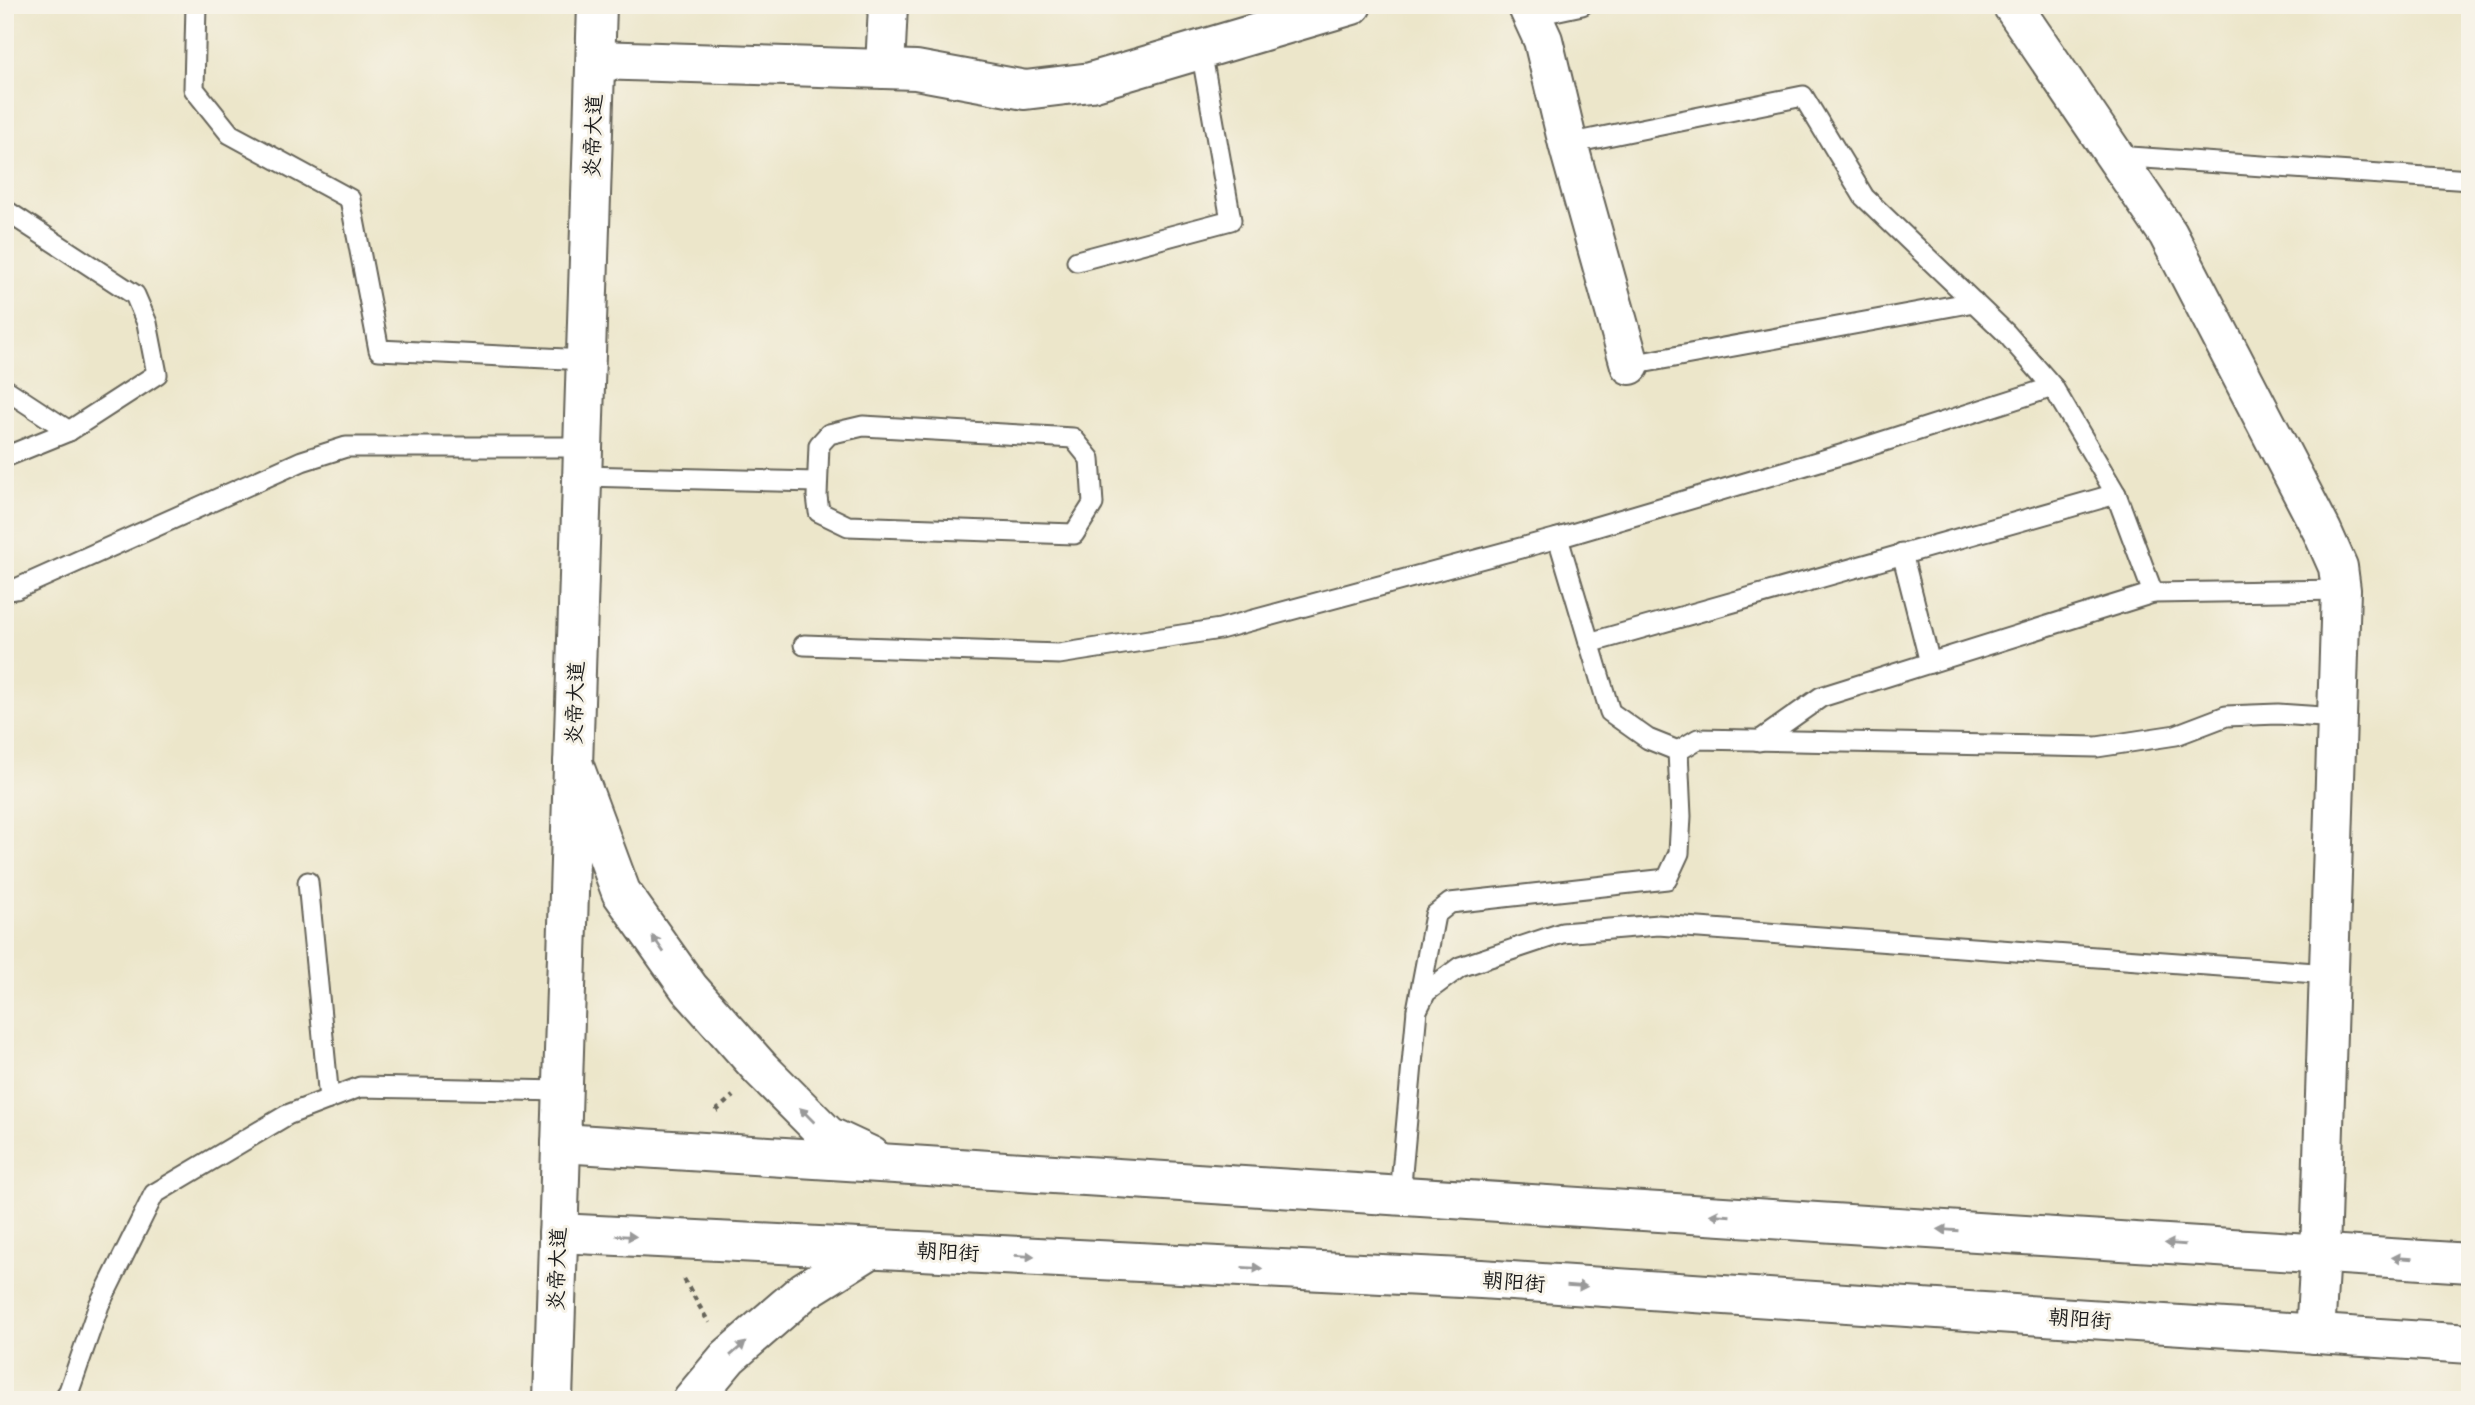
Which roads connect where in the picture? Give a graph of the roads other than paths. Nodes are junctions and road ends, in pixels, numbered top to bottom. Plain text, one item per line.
1 (196, 5) edge
2 (597, 5) edge
3 (888, 5) edge
4 (1352, 5) edge
5 (1582, 5) edge
6 (2012, 5) edge
7 (1529, 11) edge
8 (1201, 51) junction
9 (596, 60) junction
10 (885, 69) junction
11 (1568, 144) junction
12 (2115, 156) junction
13 (2470, 180) edge
14 (5, 210) edge
15 (1077, 261) dead end
16 (1974, 302) junction
17 (586, 360) junction
18 (1630, 365) joint
19 (2053, 387) junction
20 (5, 389) edge
21 (69, 431) junction
22 (5, 457) edge
23 (583, 462) junction
24 (817, 482) junction
25 (2116, 494) junction
26 (1558, 538) junction
27 (1902, 554) junction
28 (2341, 590) junction
29 (5, 591) edge
30 (2153, 593) junction
31 (1589, 643) junction
32 (804, 645) dead end
33 (1930, 663) junction
34 (2337, 719) junction
35 (1759, 741) junction
36 (1678, 751) junction
37 (573, 763) junction
38 (308, 882) dead end
39 (2329, 974) junction
40 (1417, 1010) junction
41 (563, 1091) junction
42 (329, 1099) junction
43 (561, 1143) junction
44 (885, 1163) junction
45 (1400, 1195) junction
46 (558, 1233) junction
47 (871, 1249) junction
48 (2320, 1253) junction
49 (2470, 1263) edge
50 (2315, 1334) junction
51 (2470, 1344) edge
52 (64, 1400) edge
53 (553, 1400) edge
54 (692, 1400) edge

1 - 17 lane
2 - 9 street, 炎帝大道
3 - 10 street
4 - 8 street
5 - 7 lane
6 - 12 street
7 - 11 street
8 - 10 street
8 - 15 lane
9 - 10 street
9 - 17 street, 炎帝大道
11 - 16 lane
11 - 18 street
12 - 13 lane
12 - 28 street
14 - 21 lane
16 - 18 lane
16 - 19 lane
17 - 23 street, 炎帝大道
19 - 25 lane
19 - 26 lane
20 - 21 lane
21 - 22 lane
23 - 24 lane
23 - 29 lane
23 - 37 street, 炎帝大道
24 - 24 lane
25 - 27 lane
25 - 30 lane
26 - 31 lane
26 - 32 lane
27 - 31 lane
27 - 33 lane
28 - 30 lane
28 - 34 street
30 - 33 lane
31 - 36 lane
33 - 35 lane
34 - 35 lane
34 - 39 street
35 - 36 lane
36 - 40 lane
37 - 41 street, 炎帝大道
44 -> 37 street
38 - 42 lane
39 - 40 lane
39 - 48 street
40 - 45 lane
41 - 42 lane
41 - 43 street, 炎帝大道
42 - 52 lane
43 - 44 street
43 - 46 street, 炎帝大道
44 - 45 street
48 -> 45 street
46 -> 47 street, 朝阳街
46 - 53 street, 炎帝大道
47 -> 50 street, 朝阳街
54 -> 47 street
49 -> 48 street
48 - 50 street
50 - 51 street, 朝阳街

